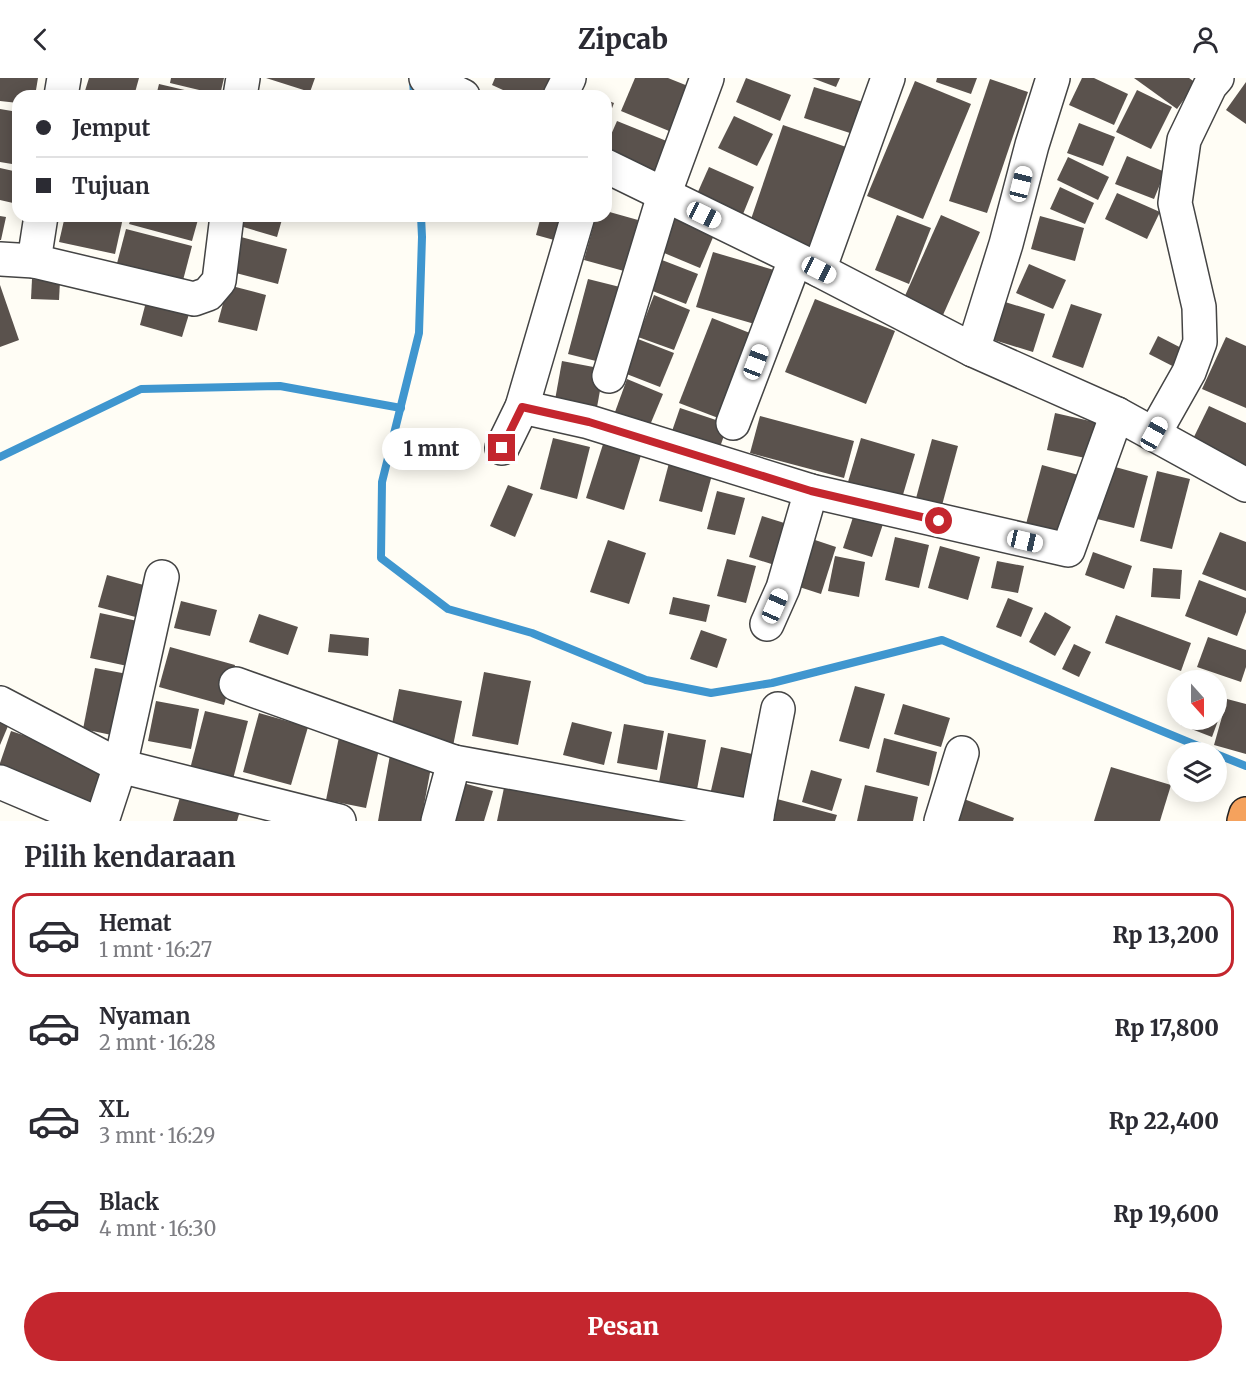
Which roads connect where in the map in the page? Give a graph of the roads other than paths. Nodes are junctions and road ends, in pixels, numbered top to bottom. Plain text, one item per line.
1 (707, 78) edge
2 (888, 78) edge
3 (1053, 78) edge
4 (1217, 78) edge
5 (612, 169) edge
6 (664, 195) junction
7 (40, 222) edge
8 (226, 222) edge
9 (576, 222) edge
10 (0, 259) edge
11 (34, 261) junction
12 (807, 265) junction
13 (973, 350) junction
14 (609, 376) dead end
15 (522, 407) junction
16 (1117, 414) junction
17 (733, 423) dead end
18 (1154, 434) junction
19 (502, 448) dead end
20 (1246, 485) edge
21 (811, 491) junction
22 (162, 577) dead end
23 (767, 624) dead end
24 (236, 684) dead end
25 (0, 703) edge
26 (778, 709) dead end
27 (962, 753) dead end
28 (454, 762) junction
29 (120, 766) junction
30 (0, 782) edge
31 (1246, 814) edge
32 (757, 819) edge
33 (92, 821) edge
34 (102, 821) edge
35 (339, 821) edge
36 (438, 821) edge
37 (941, 821) edge
38 (1244, 821) edge

1 - 6 street
2 - 12 street
3 - 13 street
4 - 18 street
5 - 6 street
6 - 12 street
6 - 14 street
7 - 11 street
8 - 11 street
9 - 15 street
10 - 11 street
12 - 13 street
12 - 17 street
13 - 16 street
15 - 19 street
15 - 21 street
16 - 18 street
16 - 21 street
18 - 20 street
21 - 23 street
22 - 29 street
24 - 28 street
25 - 29 street
26 - 32 street
27 - 37 street
28 - 32 street
28 - 36 street
29 - 34 street
29 - 35 street
30 - 33 street
31 - 38 highway

